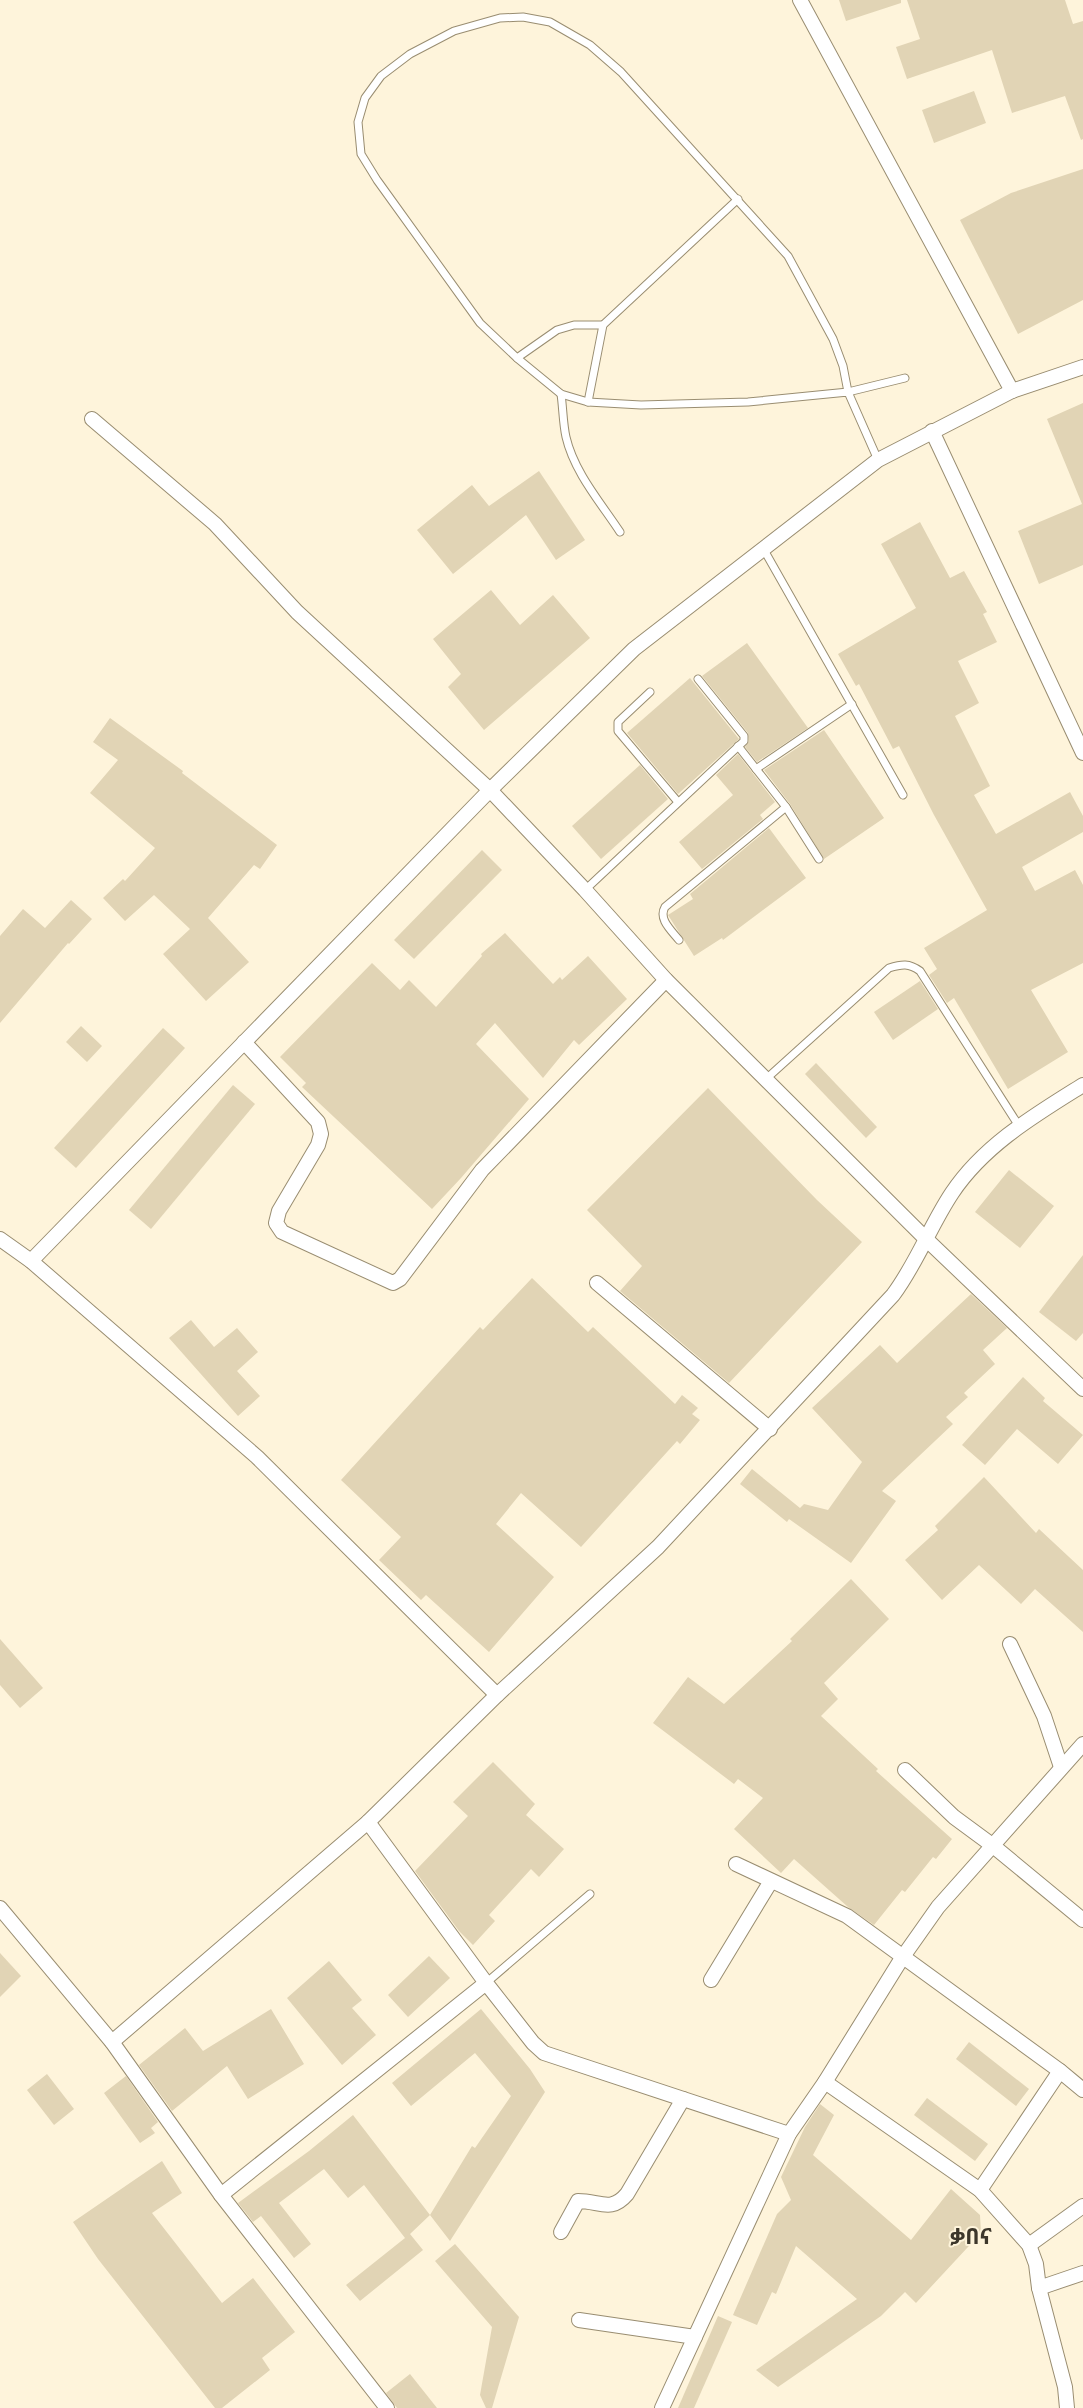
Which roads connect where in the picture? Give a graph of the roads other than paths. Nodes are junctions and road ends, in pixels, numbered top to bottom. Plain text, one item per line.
1 (800, 0) edge
2 (738, 199) junction
3 (603, 325) junction
4 (516, 358) junction
5 (1083, 367) edge
6 (905, 378) dead end
7 (1012, 391) junction
8 (848, 392) junction
9 (561, 394) junction
10 (588, 402) junction
11 (92, 419) dead end
12 (932, 431) junction
13 (878, 460) junction
14 (620, 532) dead end
15 (764, 550) junction
16 (698, 679) dead end
17 (650, 692) dead end
18 (852, 704) junction
19 (738, 746) junction
20 (1083, 753) edge
21 (756, 769) junction
22 (490, 790) junction
23 (903, 795) dead end
24 (678, 802) junction
25 (786, 807) junction
26 (819, 859) dead end
27 (585, 890) junction
28 (679, 940) dead end
29 (666, 980) junction
30 (244, 1042) junction
31 (766, 1079) junction
32 (1083, 1085) edge
33 (1019, 1126) junction
34 (926, 1238) junction
35 (0, 1240) edge
36 (32, 1261) junction
37 (597, 1283) dead end
38 (1083, 1390) edge
39 (770, 1429) junction
40 (1010, 1644) dead end
41 (497, 1695) junction
42 (1083, 1744) edge
43 (1061, 1767) junction
44 (904, 1770) dead end
45 (368, 1822) junction
46 (992, 1845) junction
47 (736, 1864) dead end
48 (771, 1881) junction
49 (590, 1894) dead end
50 (0, 1908) edge
51 (1083, 1920) edge
52 (902, 1958) junction
53 (711, 1980) dead end
54 (486, 1983) junction
55 (112, 2042) junction
56 (1060, 2071) junction
57 (825, 2082) junction
58 (1083, 2090) edge
59 (683, 2099) junction
60 (789, 2134) junction
61 (980, 2190) junction
62 (221, 2195) junction
63 (1083, 2206) edge
64 (561, 2232) dead end
65 (1029, 2246) junction
66 (1083, 2273) edge
67 (1039, 2288) junction
68 (579, 2320) dead end
69 (695, 2337) junction
70 (387, 2408) edge
71 (662, 2408) edge
72 (1067, 2408) edge

1 - 7 street
2 - 3 lane
2 - 4 lane
2 - 8 lane
3 - 4 lane
3 - 10 lane
4 - 9 lane
5 - 7 street
6 - 8 lane
7 - 12 street
8 - 10 lane
8 - 13 lane
9 - 10 lane
9 - 14 lane
11 - 22 street
12 - 13 street
12 - 20 street
13 - 15 street
15 - 18 lane
15 - 22 street
16 - 19 lane
17 - 24 lane
18 - 21 lane
18 - 23 lane
19 - 21 lane
19 - 24 lane
21 - 25 lane
22 - 27 street
22 - 30 street
24 - 27 lane
25 - 26 lane
25 - 28 lane
27 - 29 street
29 - 30 street
29 - 31 street
30 - 36 street
31 - 33 lane
31 - 34 street
32 - 33 street
33 - 34 street
34 - 38 street
34 - 39 street
35 - 36 street
36 - 41 street
37 - 39 street
39 - 41 street
40 - 43 street
41 - 45 street
42 - 43 street
43 - 46 street
44 - 46 street
45 - 54 street
45 - 55 street
46 - 51 street
46 - 52 street
47 - 48 street
48 - 52 street
48 - 53 street
49 - 54 lane
50 - 55 street
52 - 56 street
52 - 57 street
54 - 59 street
54 - 62 street
55 - 62 street
56 - 58 street
56 - 61 street
57 - 60 street
57 - 61 street
59 - 60 street
59 - 64 street
60 - 69 street
61 - 65 street
62 - 70 street
63 - 65 street
65 - 67 street
66 - 67 street
67 - 72 street
68 - 69 street
69 - 71 street

